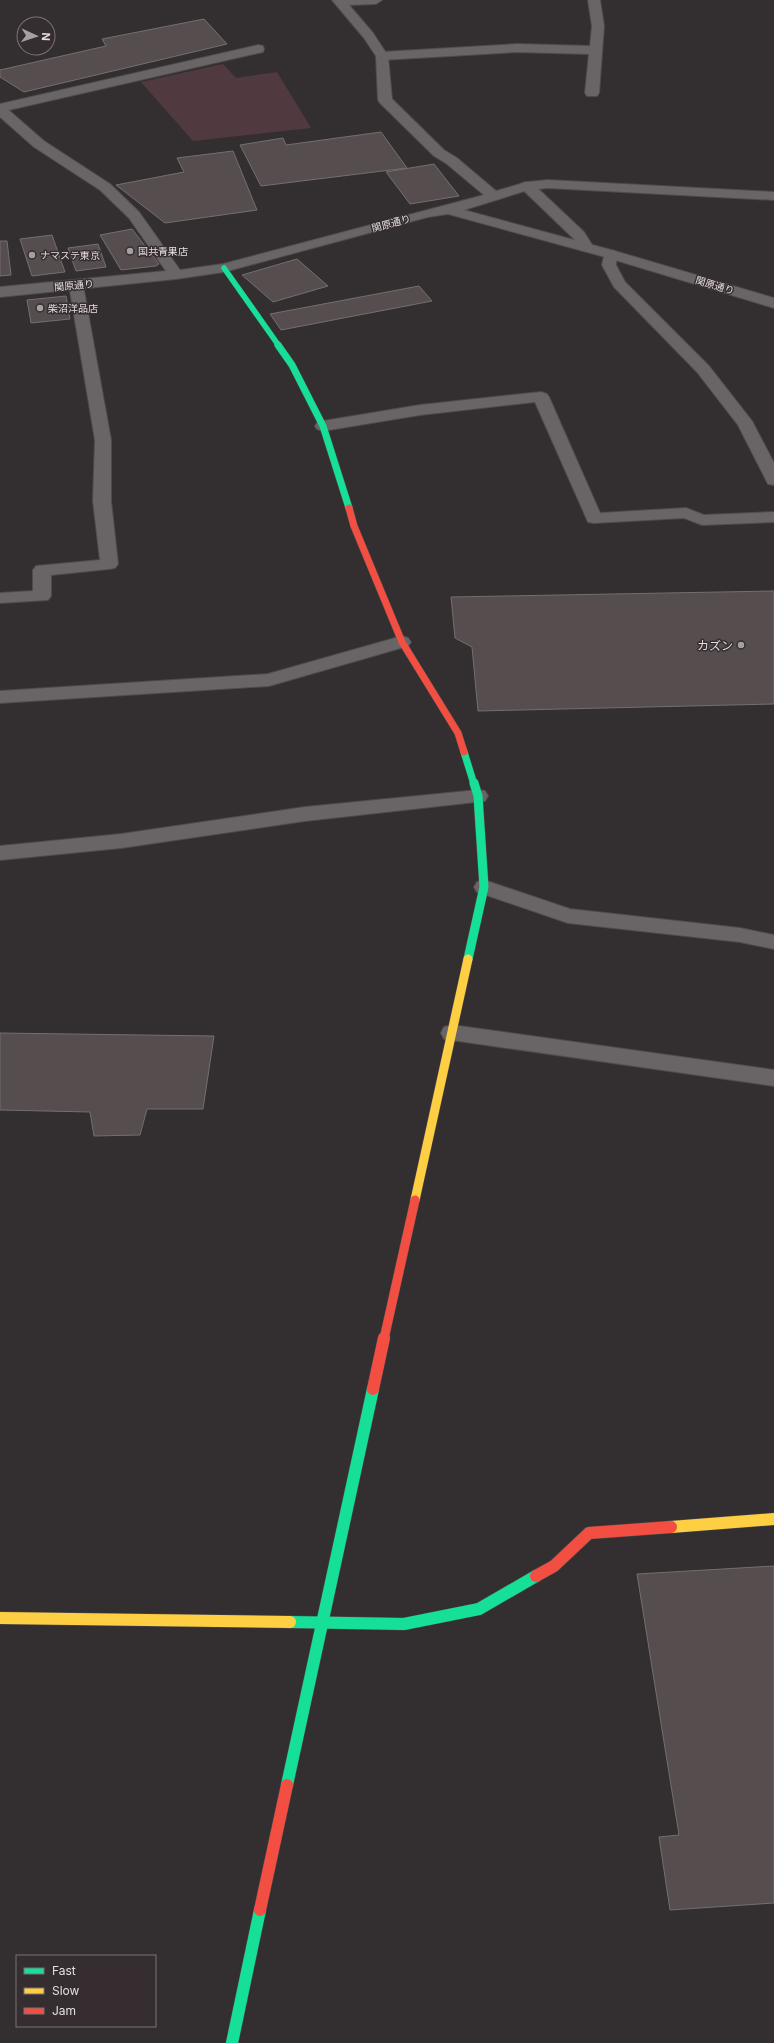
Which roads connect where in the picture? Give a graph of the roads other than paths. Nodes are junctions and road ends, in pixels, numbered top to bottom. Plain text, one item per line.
1 (376, 0) edge
2 (594, 0) edge
3 (339, 1) edge
4 (258, 49) dead end
5 (596, 50) junction
6 (382, 56) junction
7 (592, 94) dead end
8 (1, 112) edge
9 (527, 186) junction
10 (493, 195) junction
11 (774, 196) edge
12 (448, 210) junction
13 (587, 248) junction
14 (610, 254) junction
15 (224, 268) junction
16 (176, 275) junction
17 (76, 285) junction
18 (0, 292) edge
19 (774, 303) edge
20 (323, 426) junction
21 (774, 480) edge
22 (774, 517) edge
23 (0, 598) edge
24 (402, 642) junction
25 (0, 698) edge
26 (478, 796) junction
27 (0, 853) edge
28 (484, 886) junction
29 (774, 942) edge
30 (452, 1033) junction
31 (774, 1078) edge
32 (774, 1519) edge
33 (0, 1618) edge
34 (321, 1623) junction
35 (232, 2043) edge

1 - 3 street
2 - 5 street
3 - 6 street
4 - 8 street
5 - 6 street
5 - 7 street
6 - 10 street
8 - 16 street
9 - 10 street
9 - 11 street
9 - 13 street
10 - 12 street
12 - 13 street, 関原通り
12 - 15 street, 関原通り
13 - 14 street, 関原通り
14 - 19 street, 関原通り
14 - 21 street
15 - 16 street, 関原通り
15 - 20 street
16 - 17 street, 関原通り
17 - 18 street, 関原通り
17 - 23 street
20 - 22 street
20 - 24 street
24 - 25 street
24 - 26 street
26 - 27 street
26 - 28 street
28 - 29 street
28 - 30 street
30 - 31 street
30 - 34 street
32 - 34 street
33 - 34 street
34 - 35 street

